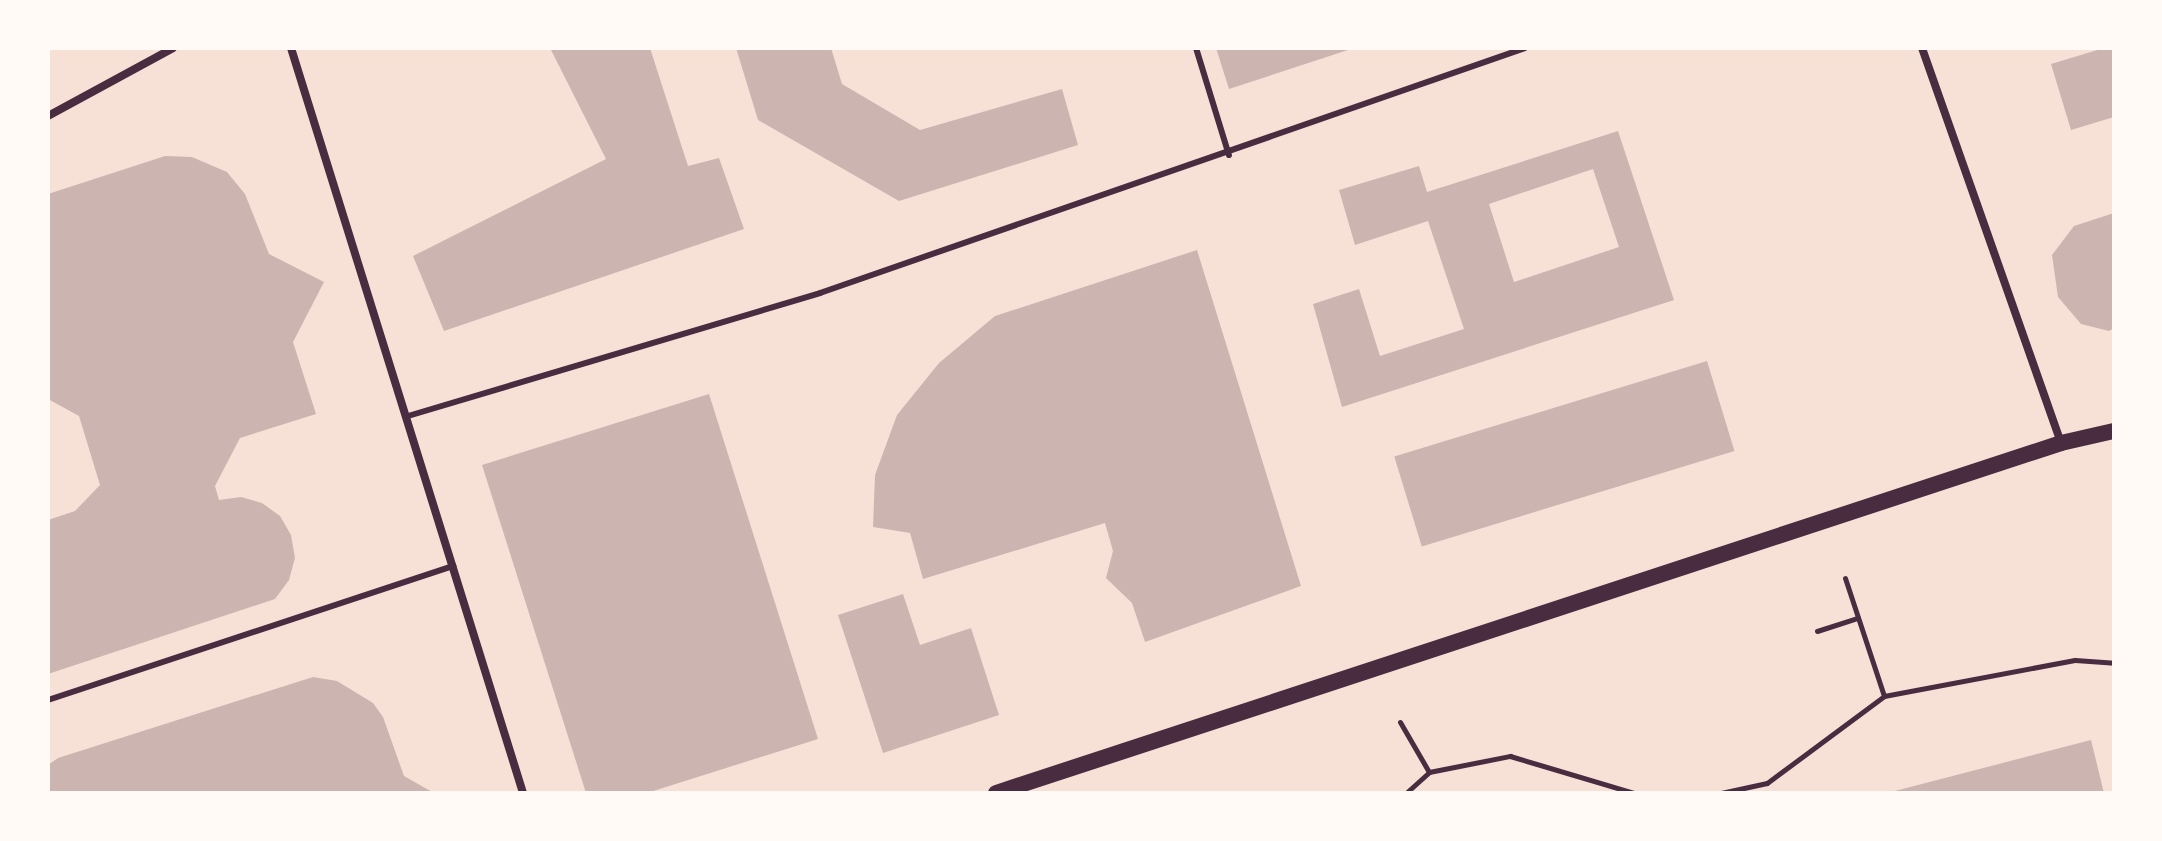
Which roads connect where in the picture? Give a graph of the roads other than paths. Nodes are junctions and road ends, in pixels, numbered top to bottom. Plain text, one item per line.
1 (173, 48) edge
2 (291, 48) edge
3 (1196, 48) edge
4 (1525, 48) edge
5 (1922, 48) edge
6 (48, 116) edge
7 (1229, 155) junction
8 (408, 416) junction
9 (2114, 431) edge
10 (2061, 443) junction
11 (453, 566) junction
12 (48, 700) edge
13 (523, 793) edge
14 (996, 793) edge

1 - 6 street
2 - 8 street
3 - 7 lane
4 - 7 lane
5 - 10 street
7 - 8 lane
8 - 11 street
9 - 10 main road
10 - 14 main road
11 - 12 lane
11 - 13 street

